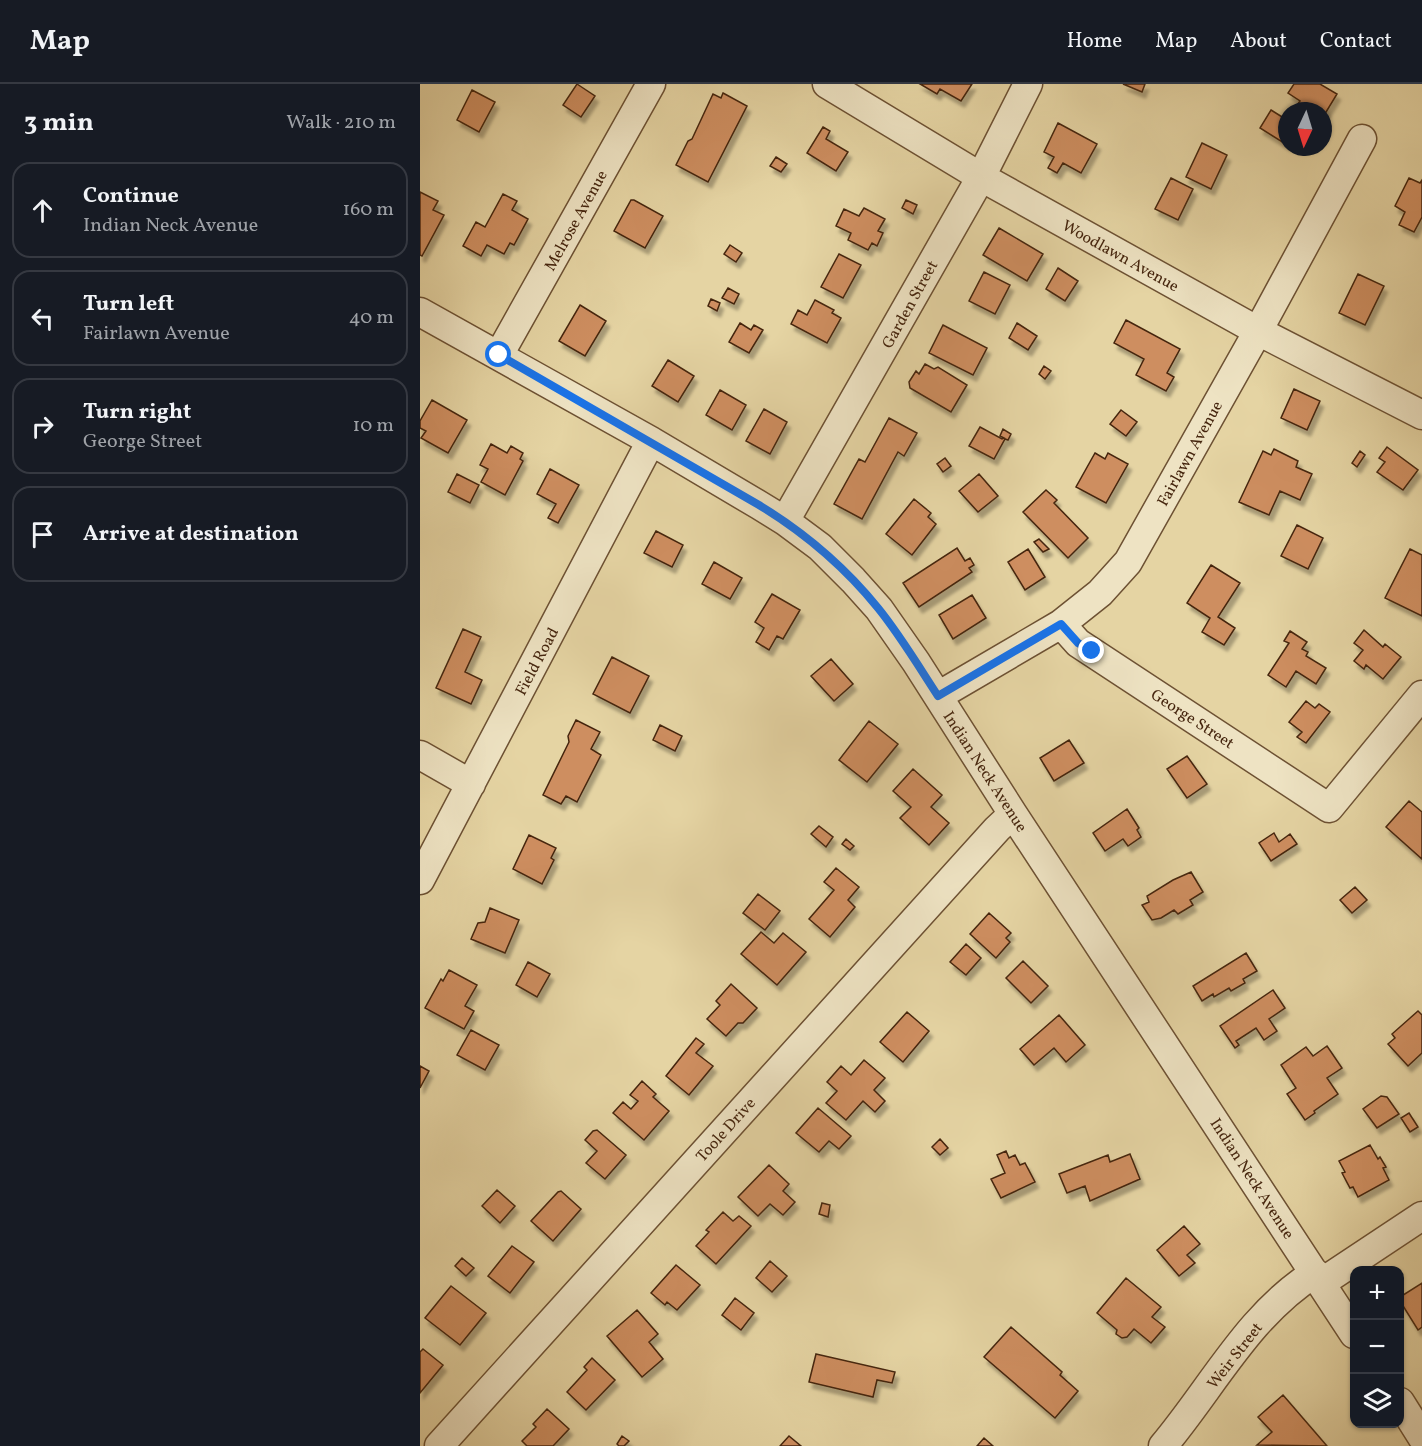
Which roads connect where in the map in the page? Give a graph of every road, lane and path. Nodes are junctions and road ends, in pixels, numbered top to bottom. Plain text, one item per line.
1 (651, 84) edge
2 (827, 84) edge
3 (1028, 84) edge
4 (1362, 139) dead end
5 (981, 177) junction
6 (420, 312) edge
7 (1258, 331) junction
8 (499, 355) junction
9 (1422, 415) edge
10 (651, 441) junction
11 (785, 521) junction
12 (1061, 624) junction
13 (1422, 695) edge
14 (938, 696) junction
15 (420, 755) edge
16 (471, 784) junction
17 (1013, 814) junction
18 (420, 880) edge
19 (1422, 1216) edge
20 (1318, 1278) junction
21 (1350, 1328) edge
22 (1404, 1408) edge
23 (1422, 1437) edge
24 (439, 1446) edge
25 (1163, 1446) edge

1 - 8 street, Melrose Avenue
2 - 5 street, Woodlawn Avenue
3 - 5 street, Garden Street
4 - 7 street, Fairlawn Avenue
5 - 7 street, Woodlawn Avenue
5 - 11 street, Garden Street
6 - 8 street, Indian Neck Avenue
7 - 9 street, Woodlawn Avenue
7 - 12 street, Fairlawn Avenue
8 - 10 street, Indian Neck Avenue
10 - 11 street, Indian Neck Avenue
10 - 16 street, Field Road
11 - 14 street, Indian Neck Avenue
12 - 13 street, George Street
12 - 14 street, Fairlawn Avenue
14 - 17 street, Indian Neck Avenue
15 - 16 street
16 - 18 street, Field Road
17 - 20 street, Indian Neck Avenue
17 - 24 street, Toole Drive
19 - 20 street, Weir Street
20 - 21 street, Indian Neck Avenue
20 - 25 street, Weir Street
22 - 23 street

